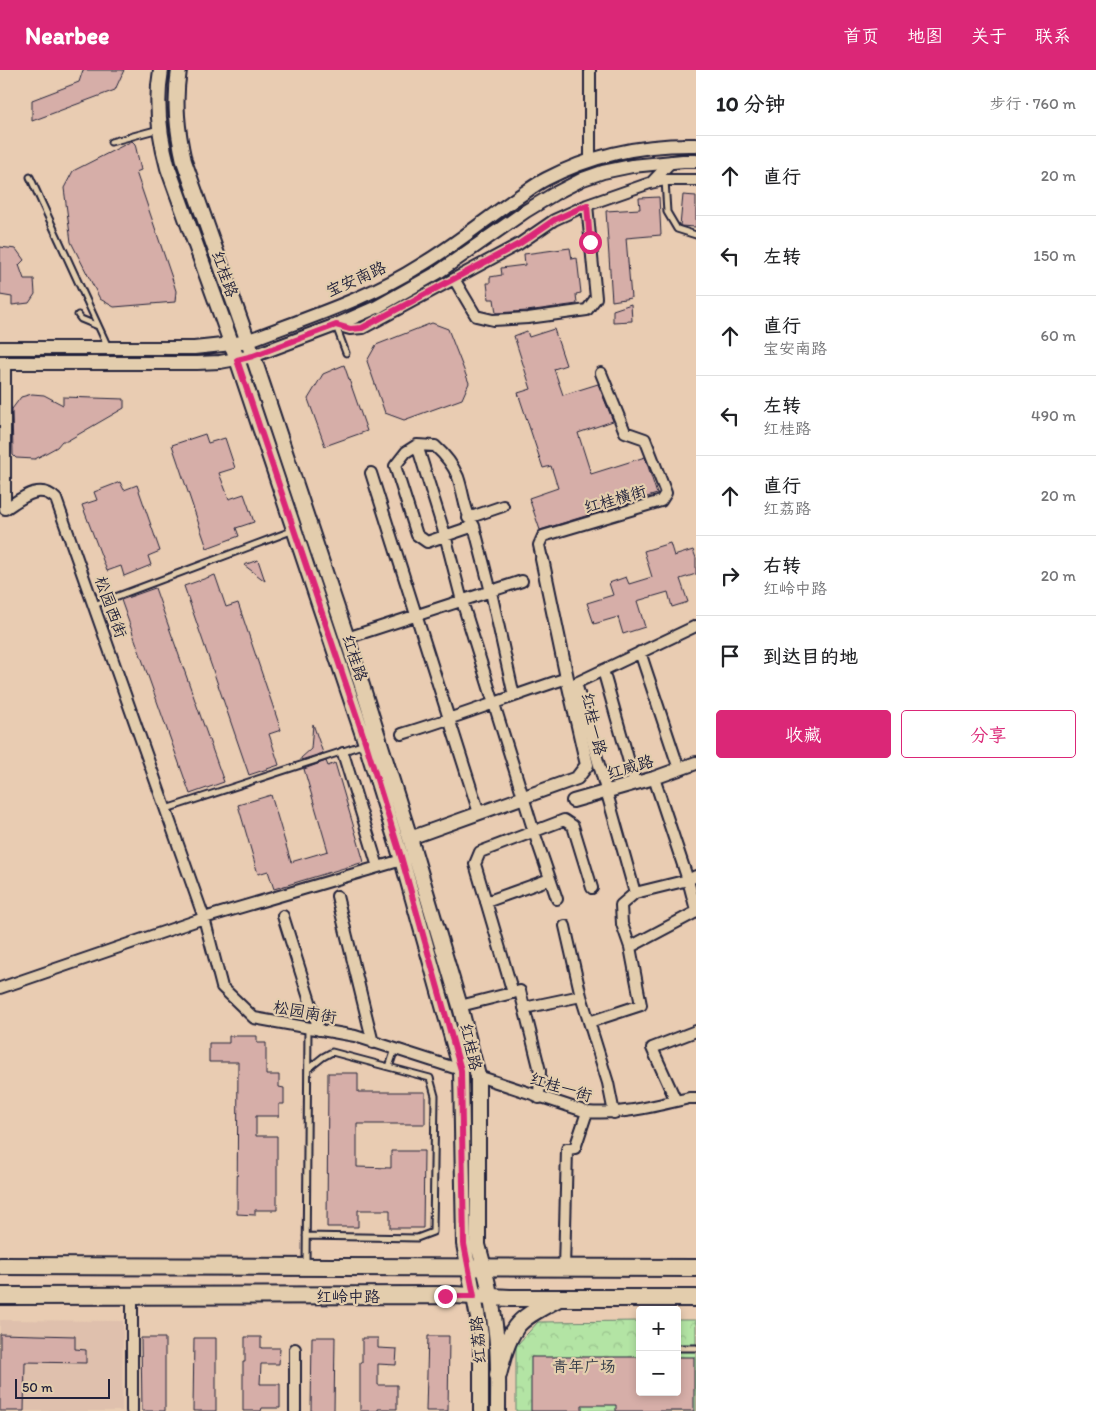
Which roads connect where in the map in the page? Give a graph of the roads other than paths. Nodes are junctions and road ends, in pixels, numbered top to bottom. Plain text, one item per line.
1 (161, 70) edge
2 (179, 70) edge
3 (590, 70) edge
4 (160, 129) junction
5 (111, 142) dead end
6 (696, 145) edge
7 (590, 160) junction
8 (672, 161) junction
9 (696, 161) edge
10 (30, 177) dead end
11 (665, 180) junction
12 (696, 180) edge
13 (650, 184) junction
14 (587, 205) junction
15 (696, 235) edge
16 (454, 280) junction
17 (78, 315) dead end
18 (336, 325) junction
19 (98, 326) junction
20 (247, 341) junction
21 (232, 344) junction
22 (0, 348) edge
23 (108, 348) junction
24 (346, 353) dead end
25 (253, 356) junction
26 (237, 360) junction
27 (3, 363) edge
28 (601, 373) dead end
29 (417, 445) junction
30 (370, 473) dead end
31 (503, 506) dead end
32 (2, 510) edge
33 (471, 522) junction
34 (295, 530) junction
35 (445, 535) junction
36 (542, 558) joint
37 (522, 581) dead end
38 (491, 592) junction
39 (462, 600) junction
40 (94, 605) junction
41 (416, 616) junction
42 (696, 626) edge
43 (347, 638) junction
44 (640, 652) junction
45 (602, 670) junction
46 (566, 678) junction
47 (514, 696) junction
48 (494, 702) junction
49 (449, 719) junction
50 (402, 734) dead end
51 (366, 744) junction
52 (343, 753) junction
53 (696, 763) edge
54 (679, 769) junction
55 (654, 778) junction
56 (635, 783) junction
57 (606, 790) junction
58 (524, 797) junction
59 (574, 801) dead end
60 (166, 809) junction
61 (479, 813) junction
62 (534, 832) junction
63 (410, 838) junction
64 (402, 860) junction
65 (378, 867) junction
66 (692, 878) edge
67 (550, 879) junction
68 (592, 888) dead end
69 (634, 893) junction
70 (337, 896) dead end
71 (557, 899) dead end
72 (486, 902) junction
73 (696, 911) edge
74 (283, 916) dead end
75 (204, 918) junction
76 (565, 926) dead end
77 (630, 947) junction
78 (0, 988) edge
79 (513, 993) junction
80 (581, 996) junction
81 (460, 1006) junction
82 (524, 1008) junction
83 (589, 1022) junction
84 (308, 1028) junction
85 (319, 1030) junction
86 (696, 1030) edge
87 (373, 1043) junction
88 (395, 1049) junction
89 (389, 1067) junction
90 (308, 1069) junction
91 (461, 1070) junction
92 (478, 1076) junction
93 (539, 1098) junction
94 (696, 1098) edge
95 (676, 1101) junction
96 (587, 1112) junction
97 (614, 1113) junction
98 (306, 1236) junction
99 (0, 1266) edge
100 (476, 1267) junction
101 (306, 1268) junction
102 (696, 1268) edge
103 (564, 1269) junction
104 (0, 1296) edge
105 (132, 1296) junction
106 (482, 1296) junction
107 (559, 1298) junction
108 (696, 1298) edge
109 (681, 1348) edge
110 (696, 1348) edge
111 (295, 1349) dead end
112 (498, 1375) junction
113 (132, 1411) edge
114 (295, 1411) edge
115 (481, 1411) edge
116 (498, 1411) edge

1 - 4 main road, 红桂路
2 - 20 main road, 红桂路
3 - 7 street
4 - 5 lane
4 - 21 main road, 红桂路
6 - 7 street, 宝安南路
7 - 20 street, 宝安南路
8 - 9 street, 宝安南路
8 - 13 street
8 - 18 street, 宝安南路
10 - 19 lane
11 - 12 street
11 - 13 street
11 - 15 lane
13 - 14 street
14 - 16 street
14 - 16 street
16 - 18 street
17 - 19 lane
18 - 24 lane
18 - 25 street, 宝安南路
19 - 23 lane
20 - 21 street, 宝安南路
20 - 25 main road, 红桂路
21 - 23 street, 宝安南路
21 - 26 main road, 红桂路
22 - 23 street, 宝安南路
25 - 26 street, 宝安南路
25 - 43 main road, 红桂路
26 - 27 street, 宝安南路
26 - 34 main road, 红桂路
27 - 32 street, 松园西街
28 - 36 street, 红桂横街
29 - 33 street
29 - 35 street
29 - 35 street
30 - 41 street
31 - 33 street
32 - 40 street, 松园西街
33 - 35 street
33 - 38 street
34 - 40 lane
34 - 51 main road, 红桂路
35 - 39 street
36 - 46 street, 红桂一路
37 - 38 street
38 - 39 street
38 - 47 street
39 - 41 street
39 - 48 street
40 - 60 street, 松园西街
41 - 43 street
41 - 49 street
42 - 44 street
43 - 63 main road, 红桂路
44 - 45 street
44 - 54 street
45 - 56 street
45 - 57 street
46 - 47 street
46 - 58 street, 红桂一路
47 - 48 street
48 - 49 street
48 - 58 street
49 - 50 street
49 - 61 street
51 - 52 lane
51 - 64 main road, 红桂路
52 - 60 lane
52 - 65 street
53 - 54 street, 红威路
54 - 55 street, 红威路
55 - 56 street, 红威路
55 - 66 street
56 - 57 street, 红威路
57 - 59 street, 红威路
57 - 69 street
58 - 61 street, 红桂一路
58 - 62 street
60 - 75 street, 松园西街
61 - 63 street, 红桂一路
62 - 67 street
62 - 68 street
62 - 72 street
63 - 81 main road, 红桂路
64 - 65 street
64 - 91 main road, 红桂路
65 - 75 street
66 - 69 street
66 - 73 street
67 - 71 street
67 - 72 street
69 - 77 street
70 - 87 street
72 - 79 street
73 - 77 street
74 - 85 street
75 - 78 street
75 - 84 street, 松园南街
76 - 80 street
77 - 83 street
79 - 81 street
79 - 82 street
80 - 82 street
80 - 83 street
81 - 92 main road, 红桂路
82 - 93 street
83 - 97 street
84 - 85 street, 松园南街
84 - 90 lane
85 - 87 street, 松园南街
86 - 95 street
87 - 88 street, 松园南街
88 - 89 lane
88 - 91 street, 松园南街
89 - 90 lane
89 - 98 lane
90 - 98 lane
91 - 100 main road, 红桂路
92 - 93 street, 红桂一街
92 - 100 main road, 红桂路
93 - 96 street, 红桂一街
94 - 95 street, 红桂一街
95 - 97 street, 红桂一街
96 - 97 street, 红桂一街
96 - 103 street
98 - 101 lane
99 - 101 main road, 红岭中路
100 - 101 main road, 红岭中路
100 - 103 main road, 红岭中路
100 - 106 main road, 红荔路
102 - 103 main road, 红岭中路
104 - 105 main road, 红岭中路
105 - 106 main road, 红岭中路
105 - 113 street
106 - 107 main road, 红岭中路
106 - 112 main road, 红荔路
106 - 115 main road, 红荔路
107 - 108 main road, 红岭中路
107 - 112 main road
109 - 110 lane
111 - 114 street
112 - 116 main road, 红荔路

